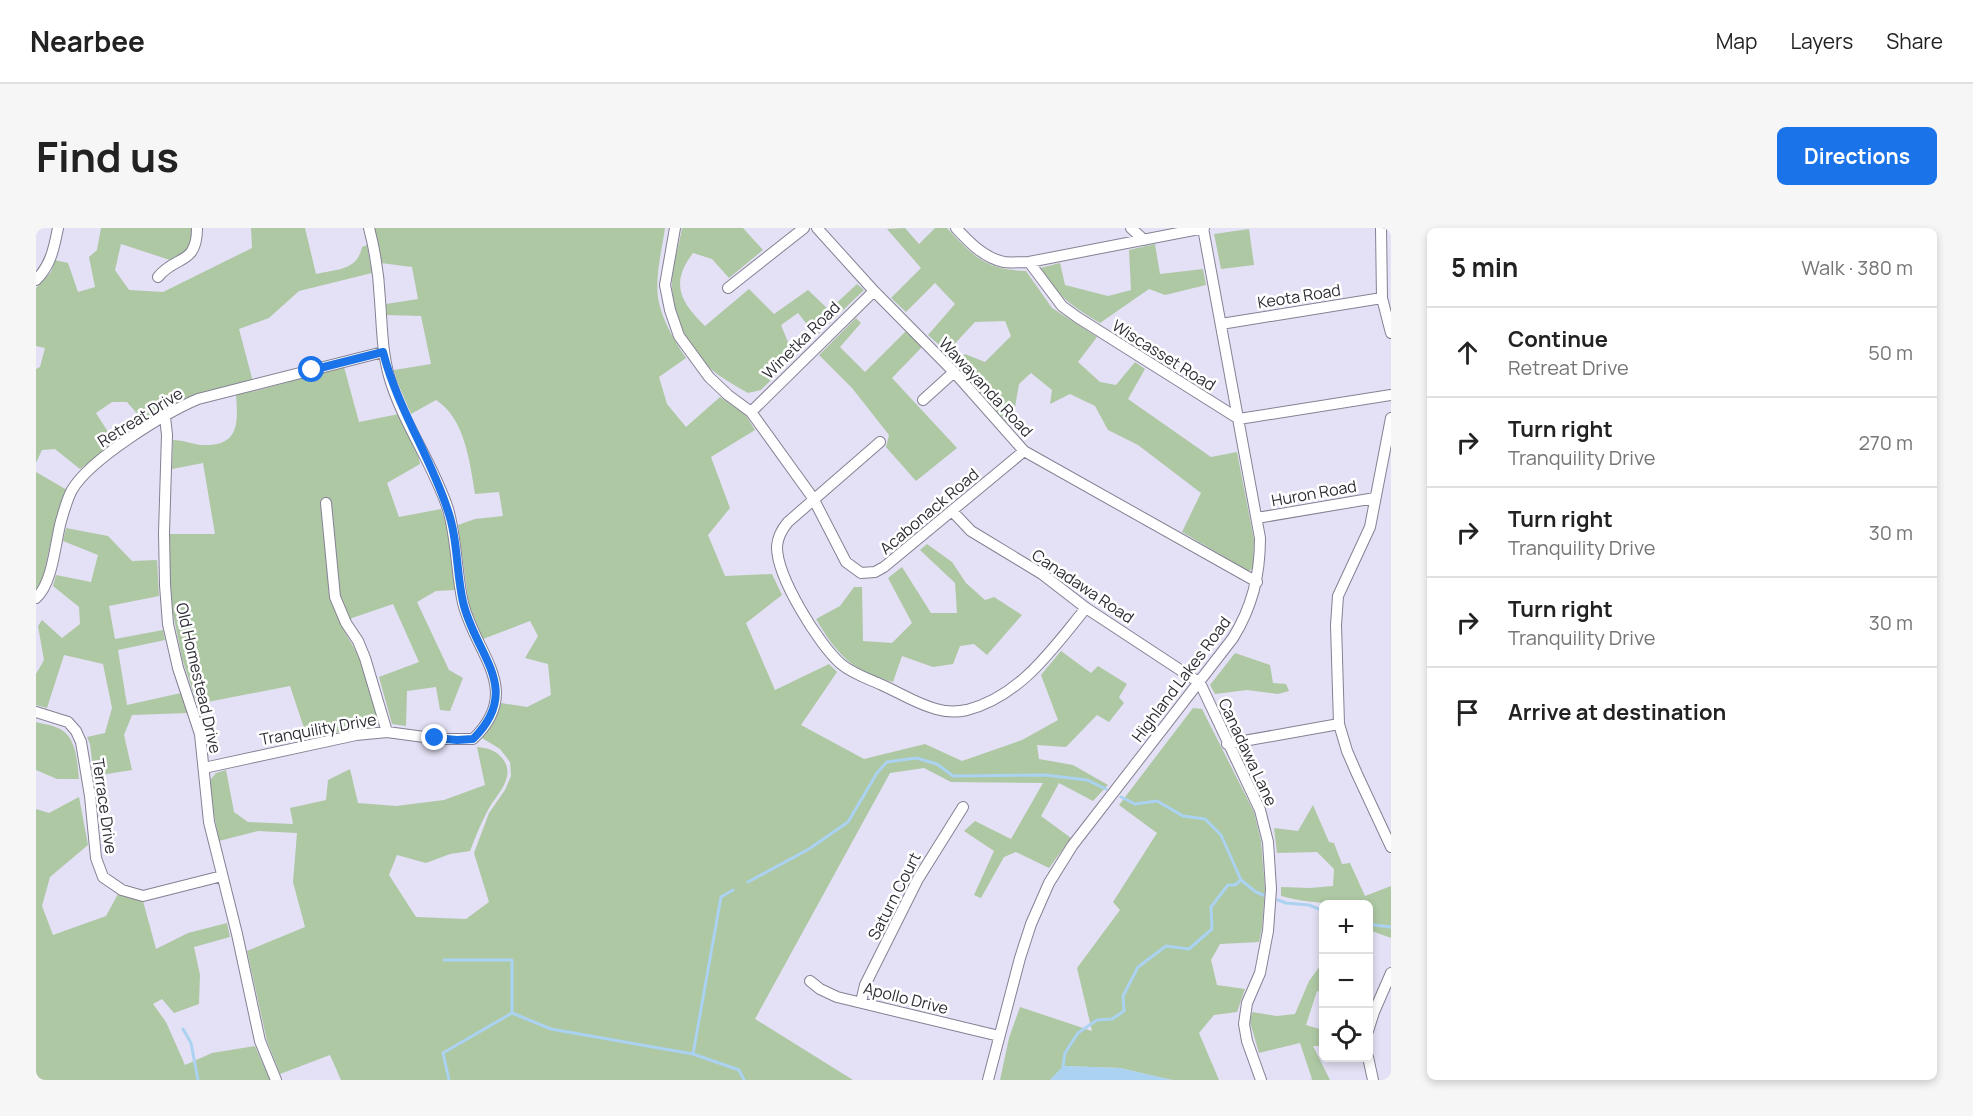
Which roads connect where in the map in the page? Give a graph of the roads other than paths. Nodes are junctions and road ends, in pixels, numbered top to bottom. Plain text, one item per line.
1 (58, 228) edge
2 (197, 228) edge
3 (369, 228) edge
4 (675, 228) edge
5 (804, 228) edge
6 (817, 228) edge
7 (956, 228) edge
8 (1131, 228) edge
9 (1204, 228) edge
10 (1381, 228) edge
11 (1144, 240) junction
12 (1029, 262) junction
13 (158, 277) dead end
14 (36, 280) edge
15 (728, 288) dead end
16 (874, 291) junction
17 (1382, 298) junction
18 (1221, 324) junction
19 (1391, 333) edge
20 (383, 352) junction
21 (954, 372) junction
22 (1391, 395) edge
23 (923, 400) dead end
24 (751, 412) junction
25 (165, 417) junction
26 (1391, 418) edge
27 (1239, 419) junction
28 (880, 442) dead end
29 (1024, 451) junction
30 (813, 498) junction
31 (1376, 498) junction
32 (326, 503) dead end
33 (952, 511) junction
34 (1257, 518) junction
35 (1257, 582) junction
36 (36, 598) edge
37 (1086, 608) junction
38 (1200, 683) junction
39 (36, 712) edge
40 (1340, 724) junction
41 (387, 732) junction
42 (1227, 744) junction
43 (204, 768) junction
44 (963, 807) dead end
45 (1391, 847) edge
46 (222, 876) junction
47 (1391, 973) edge
48 (810, 981) dead end
49 (861, 1002) junction
50 (1373, 1015) edge
51 (999, 1036) junction
52 (1369, 1062) edge
53 (276, 1080) edge
54 (988, 1080) edge
55 (1262, 1080) edge
56 (1373, 1080) edge

1 - 14 street
2 - 13 street
3 - 20 street, Tranquility Drive
4 - 24 street, Acabonack Road
5 - 15 street
6 - 16 street, Wawayanda Road
7 - 12 street
8 - 11 street
9 - 11 street
9 - 18 street, Highland Lakes Road
10 - 17 street
11 - 12 street
12 - 27 street, Wiscasset Road
16 - 21 street, Wawayanda Road
16 - 24 street, Winetka Road
17 - 18 street, Keota Road
17 - 19 street
18 - 27 street, Highland Lakes Road
20 - 25 street, Retreat Drive
20 - 41 street, Tranquility Drive
21 - 23 street
21 - 29 street, Wawayanda Road
22 - 27 street
24 - 30 street, Acabonack Road
25 - 36 street, Retreat Drive
25 - 43 street, Old Homestead Drive
26 - 31 street
27 - 34 street, Highland Lakes Road
28 - 30 street
29 - 33 street, Acabonack Road
29 - 35 street, Wawayanda Road
30 - 33 street, Acabonack Road
30 - 37 street
31 - 34 street, Huron Road
31 - 40 street
32 - 41 street
33 - 37 street, Canadawa Road
34 - 35 street, Highland Lakes Road
35 - 38 street, Highland Lakes Road
37 - 38 street, Canadawa Road
38 - 42 street, Canadawa Lane
38 - 51 street, Highland Lakes Road
39 - 46 street, Terrace Drive
40 - 42 street
40 - 45 street
41 - 43 street, Tranquility Drive
42 - 55 street, Canadawa Lane
43 - 46 street, Old Homestead Drive
44 - 49 street, Saturn Court
46 - 53 street, Old Homestead Drive
47 - 50 street
48 - 49 street, Apollo Drive
49 - 51 street, Apollo Drive
51 - 54 street, Highland Lakes Road
52 - 56 street

